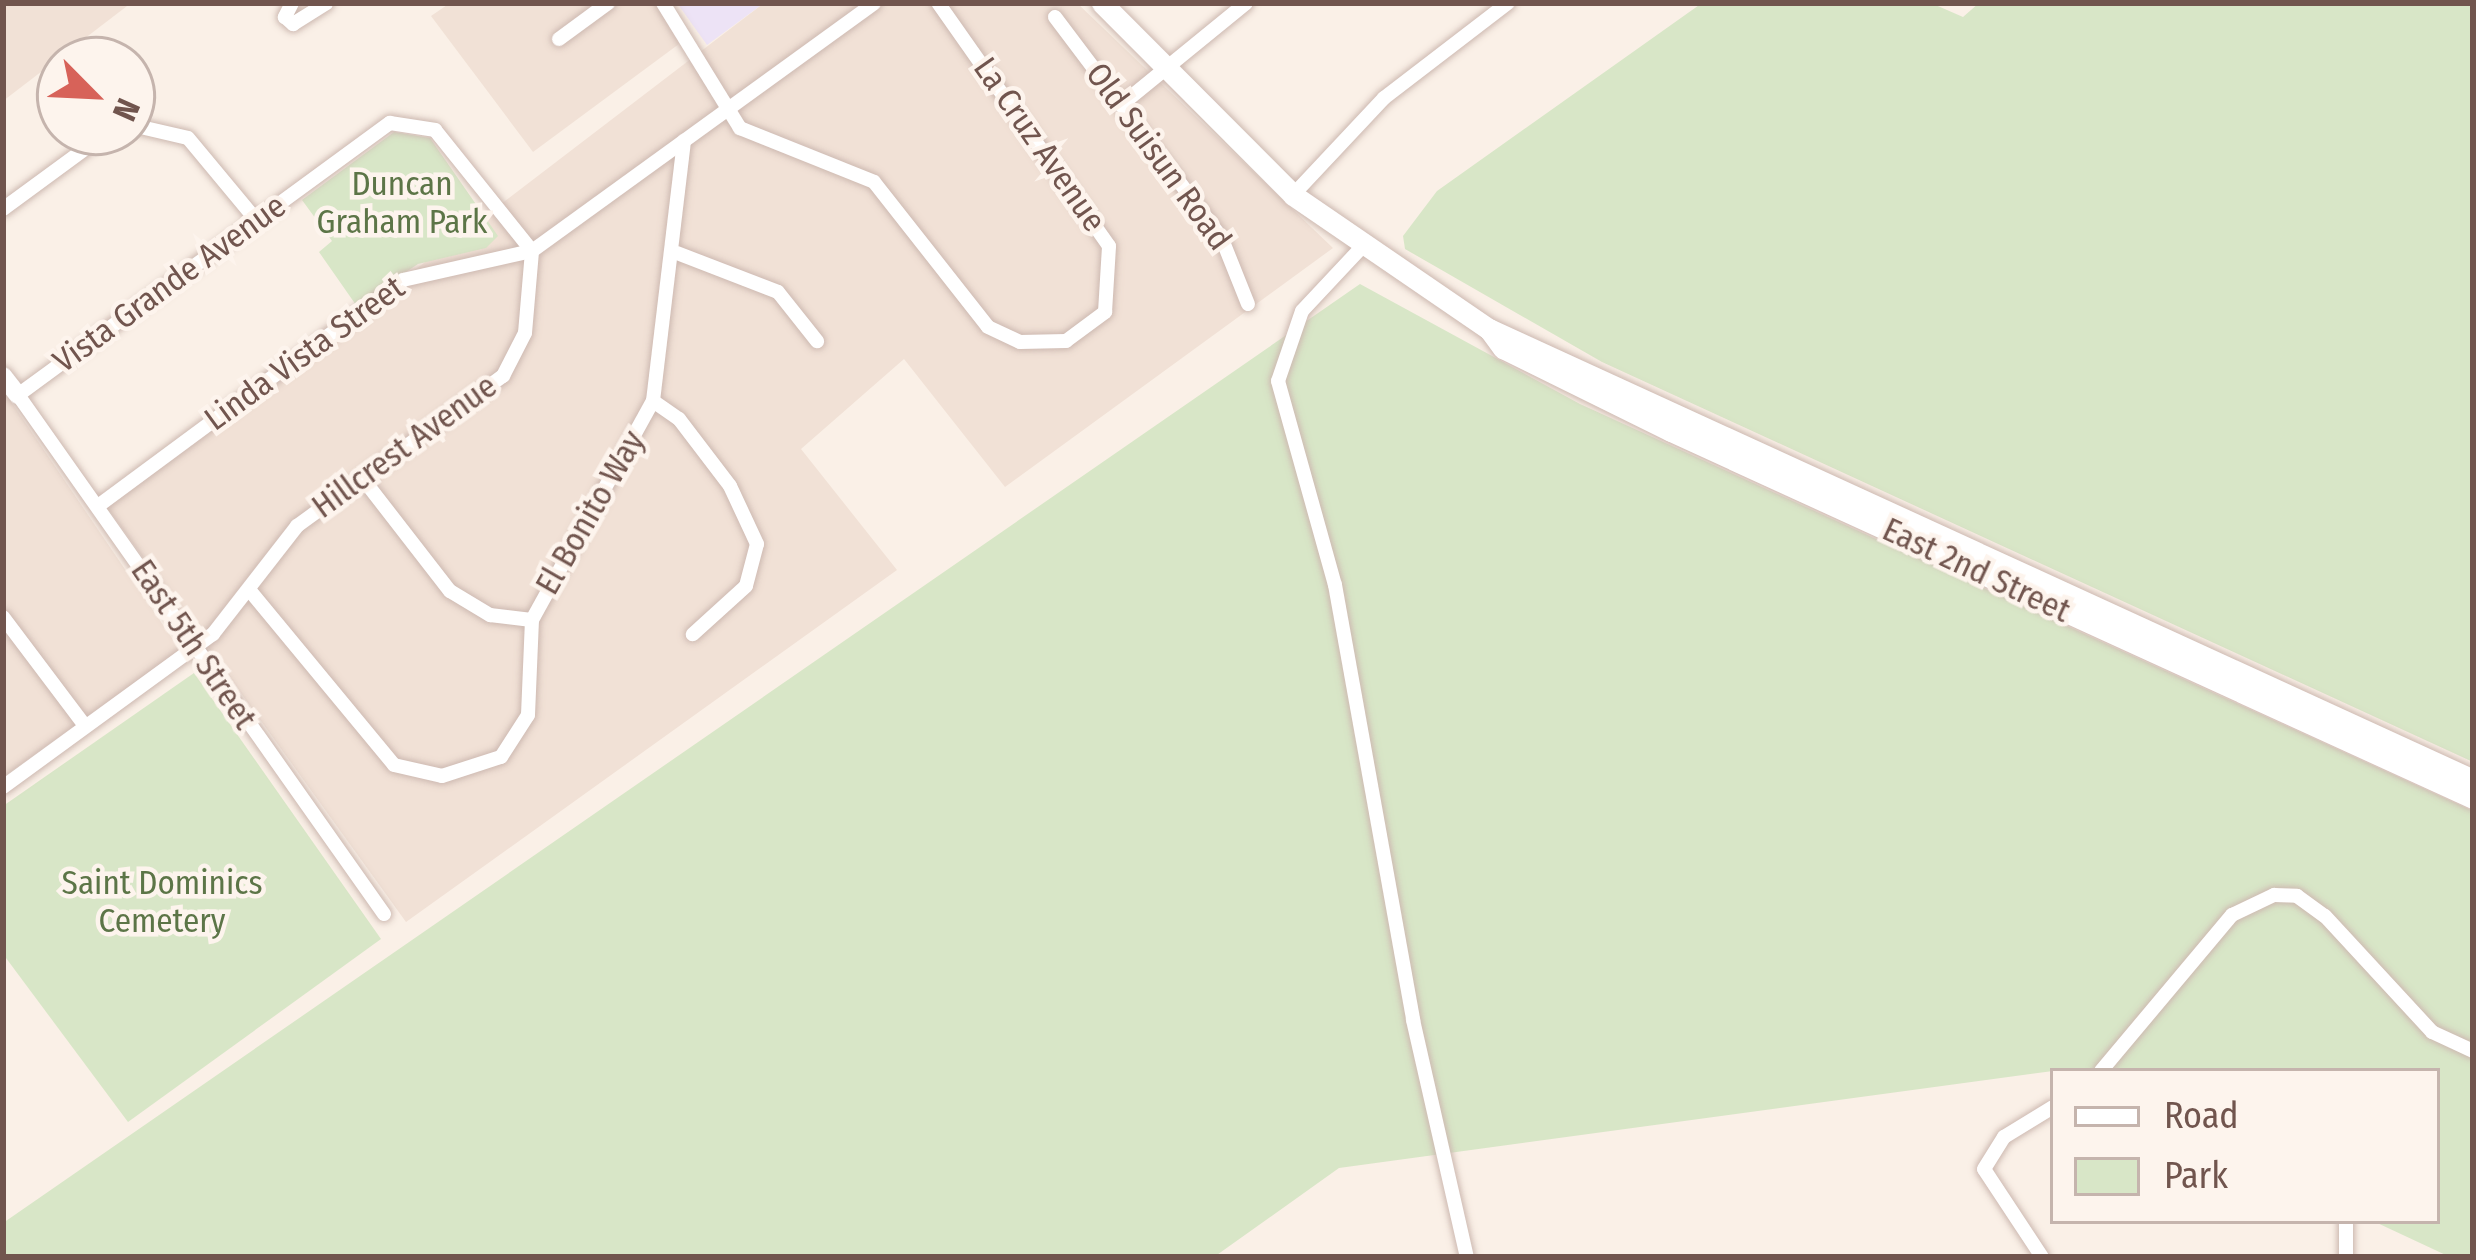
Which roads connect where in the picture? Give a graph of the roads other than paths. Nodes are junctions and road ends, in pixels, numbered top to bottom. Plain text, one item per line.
1 (292, 3) edge
2 (326, 3) edge
3 (608, 3) edge
4 (663, 3) edge
5 (874, 3) edge
6 (938, 3) edge
7 (1102, 3) edge
8 (1246, 3) edge
9 (1508, 3) edge
10 (1055, 17) dead end
11 (559, 39) dead end
12 (1166, 72) junction
13 (1121, 105) junction
14 (728, 107) junction
15 (156, 130) edge
16 (684, 141) junction
17 (75, 156) edge
18 (1294, 195) junction
19 (3, 209) edge
20 (257, 221) junction
21 (1360, 248) junction
22 (532, 251) junction
23 (677, 253) junction
24 (1248, 304) dead end
25 (1489, 329) junction
26 (817, 341) dead end
27 (3, 376) edge
28 (18, 395) junction
29 (653, 401) junction
30 (363, 479) junction
31 (98, 506) junction
32 (251, 592) junction
33 (3, 616) edge
34 (532, 620) junction
35 (693, 634) dead end
36 (194, 648) junction
37 (85, 727) junction
38 (2473, 780) edge
39 (3, 787) edge
40 (2473, 798) edge
41 (384, 914) dead end
42 (2473, 1051) edge
43 (2104, 1068) edge
44 (2050, 1109) edge
45 (2346, 1224) edge
46 (1467, 1257) edge
47 (2042, 1257) edge
48 (2347, 1257) edge

1 - 2 street
3 - 11 street
4 - 14 street
5 - 14 street
6 - 14 street, La Cruz Avenue
7 - 12 main road, East 2nd Street
8 - 12 street
9 - 18 street
10 - 13 street, Old Suisun Road
12 - 13 street
12 - 18 main road, East 2nd Street
13 - 24 street, Old Suisun Road
14 - 16 street
15 - 20 street
16 - 22 street
16 - 23 street, El Bonito Way
17 - 19 street
18 - 21 main road, East 2nd Street
20 - 22 street, Vista Grande Avenue
20 - 28 street, Vista Grande Avenue
21 - 25 main road, East 2nd Street
21 - 46 street
22 - 30 street, Hillcrest Avenue
22 - 31 street, Linda Vista Street
23 - 26 street
23 - 29 street, El Bonito Way
25 - 38 main road, East 2nd Street
25 - 40 main road, East 2nd Street
27 - 28 street, East 5th Street
28 - 31 street, East 5th Street
29 - 34 street, El Bonito Way
29 - 35 street
30 - 32 street, Hillcrest Avenue
30 - 34 street
31 - 36 street, East 5th Street
32 - 34 street, El Bonito Way
32 - 36 street, Hillcrest Avenue
33 - 37 street
36 - 37 street, Hillcrest Avenue
36 - 41 street, East 5th Street
37 - 39 street, Hillcrest Avenue
42 - 43 street
44 - 47 street
45 - 48 street

